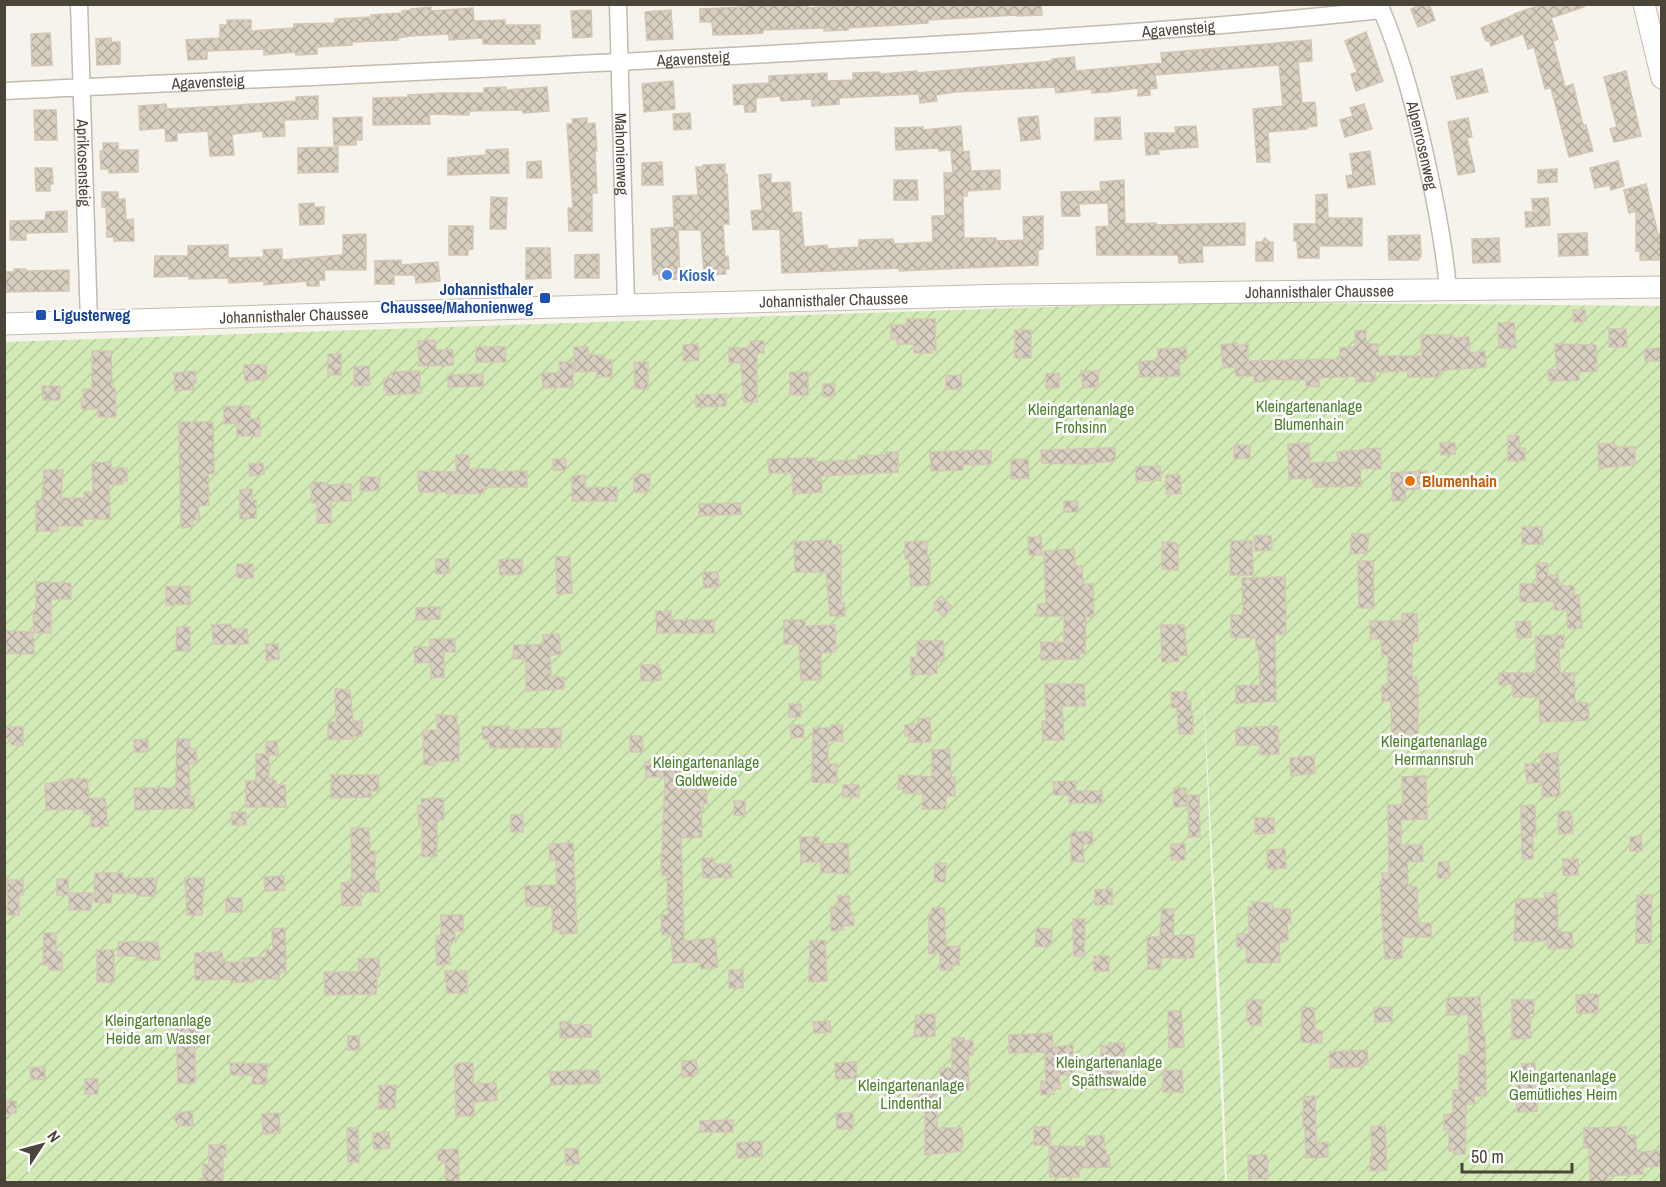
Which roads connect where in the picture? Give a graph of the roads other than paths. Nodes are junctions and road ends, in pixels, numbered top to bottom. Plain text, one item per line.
1 (79, 4) edge
2 (618, 4) edge
3 (1644, 4) edge
4 (1380, 7) edge
5 (620, 63) junction
6 (1662, 78) edge
7 (82, 87) junction
8 (4, 91) edge
9 (1662, 287) edge
10 (1448, 291) junction
11 (626, 305) junction
12 (89, 322) junction
13 (4, 324) edge

1 - 7 street, Aprikosensteig
2 - 5 street, Mahonienweg
3 - 6 street
4 - 5 street, Agavensteig
4 - 10 street, Alpenrosenweg
5 - 7 street, Agavensteig
5 - 11 street, Mahonienweg
7 - 8 street, Agavensteig
7 - 12 street, Aprikosensteig
9 - 10 street, Johannisthaler Chaussee
10 - 11 street, Johannisthaler Chaussee
11 - 12 street, Johannisthaler Chaussee
12 - 13 street, Johannisthaler Chaussee

